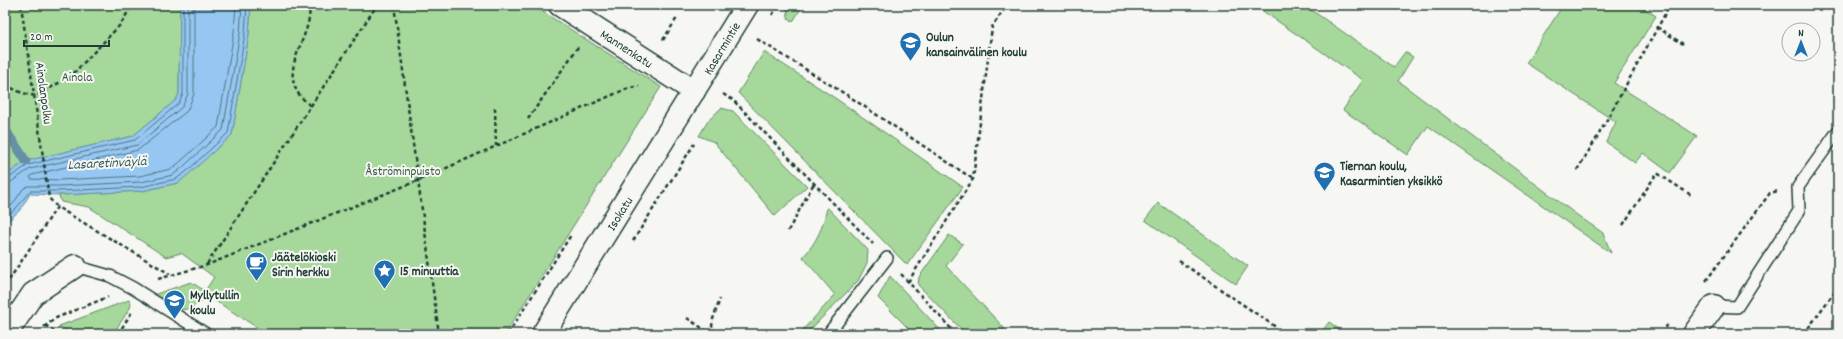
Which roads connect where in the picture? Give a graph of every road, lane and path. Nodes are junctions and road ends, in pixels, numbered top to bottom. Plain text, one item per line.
1 (21, 5) edge
2 (132, 5) edge
3 (309, 5) edge
4 (377, 5) edge
5 (394, 5) edge
6 (560, 5) edge
7 (747, 5) edge
8 (1007, 5) edge
9 (1670, 5) edge
10 (1657, 27) junction
11 (757, 39) dead end
12 (1683, 44) dead end
13 (580, 45) dead end
14 (672, 77) junction
15 (5, 85) edge
16 (694, 91) junction
17 (722, 93) dead end
18 (36, 96) junction
19 (311, 107) junction
20 (495, 108) dead end
21 (528, 119) dead end
22 (1838, 131) edge
23 (496, 146) junction
24 (1577, 170) dead end
25 (973, 179) junction
26 (417, 181) junction
27 (814, 184) junction
28 (1798, 187) junction
29 (1690, 195) dead end
30 (57, 207) junction
31 (1623, 225) dead end
32 (788, 231) dead end
33 (887, 258) junction
34 (1179, 261) dead end
35 (75, 266) joint
36 (170, 275) dead end
37 (908, 282) junction
38 (5, 286) edge
39 (1702, 287) dead end
40 (1838, 287) edge
41 (143, 294) junction
42 (720, 299) dead end
43 (1714, 306) joint
44 (687, 318) dead end
45 (1671, 321) dead end
46 (45, 325) dead end
47 (6, 334) edge
48 (59, 334) edge
49 (118, 334) edge
50 (206, 334) edge
51 (439, 334) edge
52 (543, 334) edge
53 (711, 334) edge
54 (828, 334) edge
55 (956, 334) edge
56 (1286, 334) edge
57 (1661, 334) edge
58 (1694, 334) edge
59 (1804, 334) edge

1 - 18 path, Ainolanpolku
2 - 18 path
3 - 19 path
4 - 19 path
5 - 26 path
6 - 14 street, Mannenkatu
7 - 16 street, Kasarmintie
8 - 25 path
9 - 10 path
10 - 12 path
10 - 24 path
11 - 25 path
13 - 21 path
14 - 16 street, Mannenkatu
14 - 23 path
15 - 18 path
16 - 52 street, Isokatu
17 - 27 path
18 - 30 path, Ainolanpolku
19 - 26 path
20 - 23 path
22 - 28 lane
23 - 26 path
25 - 37 path
26 - 51 path
27 - 32 path
27 - 33 path
28 - 39 path
28 - 43 lane
29 - 31 path
30 - 36 path
30 - 38 path
33 - 37 path
33 - 54 lane
34 - 56 path
35 - 41 lane
35 - 47 street
37 - 55 path
40 - 59 path
41 - 49 path
41 - 50 lane
42 - 53 path
43 - 58 street
44 - 53 path
45 - 57 path
46 - 48 path

